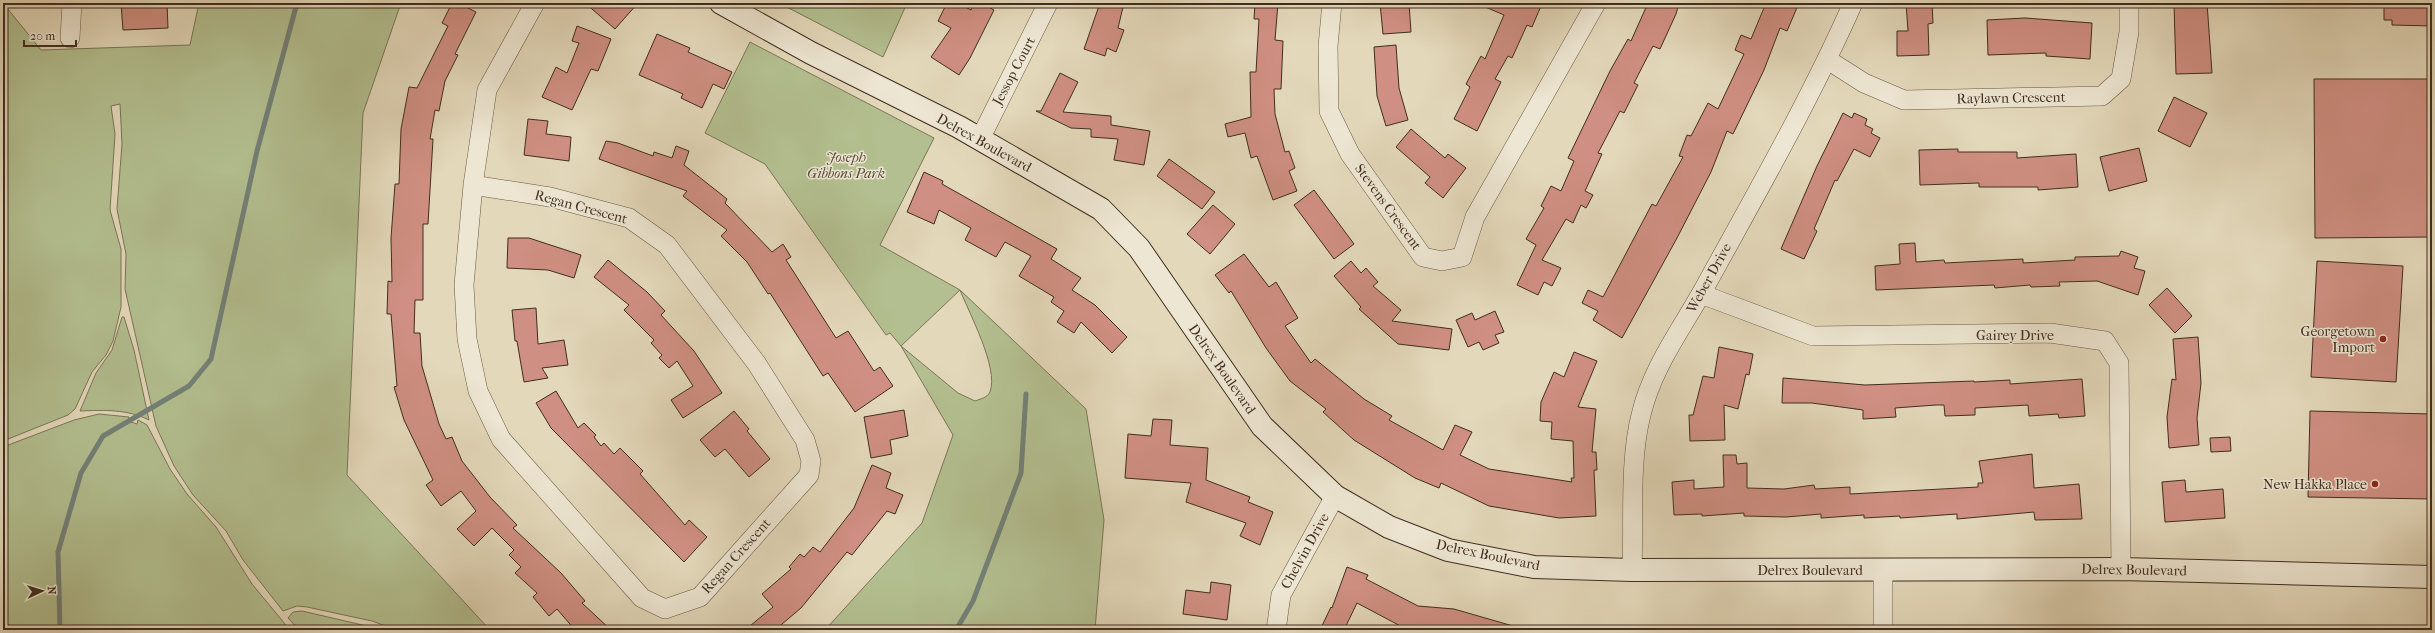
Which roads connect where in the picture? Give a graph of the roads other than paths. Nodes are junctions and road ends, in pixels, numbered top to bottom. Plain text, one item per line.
1 (72, 3) edge
2 (536, 3) edge
3 (721, 3) edge
4 (1048, 3) edge
5 (1332, 3) edge
6 (1596, 3) edge
7 (1854, 3) edge
8 (2129, 3) edge
9 (70, 38) dead end
10 (1828, 60) junction
11 (980, 139) junction
12 (473, 185) junction
13 (1701, 294) junction
14 (1335, 496) junction
15 (1884, 569) junction
16 (2120, 569) junction
17 (1632, 570) junction
18 (2432, 577) edge
19 (1276, 630) edge
20 (1883, 630) edge

1 - 9 street
2 - 12 street, Regan Crescent
3 - 11 street, Delrex Boulevard
4 - 11 street, Jessop Court
5 - 6 street, Stevens Crescent
7 - 10 street, Weber Drive
8 - 10 street, Raylawn Crescent
10 - 13 street, Weber Drive
11 - 14 street, Delrex Boulevard
12 - 12 street, Regan Crescent
13 - 16 street, Gairey Drive
13 - 17 street, Weber Drive
14 - 17 street, Delrex Boulevard
14 - 19 street, Chelvin Drive
15 - 16 street, Delrex Boulevard
15 - 17 street, Delrex Boulevard
15 - 20 street
16 - 18 street, Delrex Boulevard

